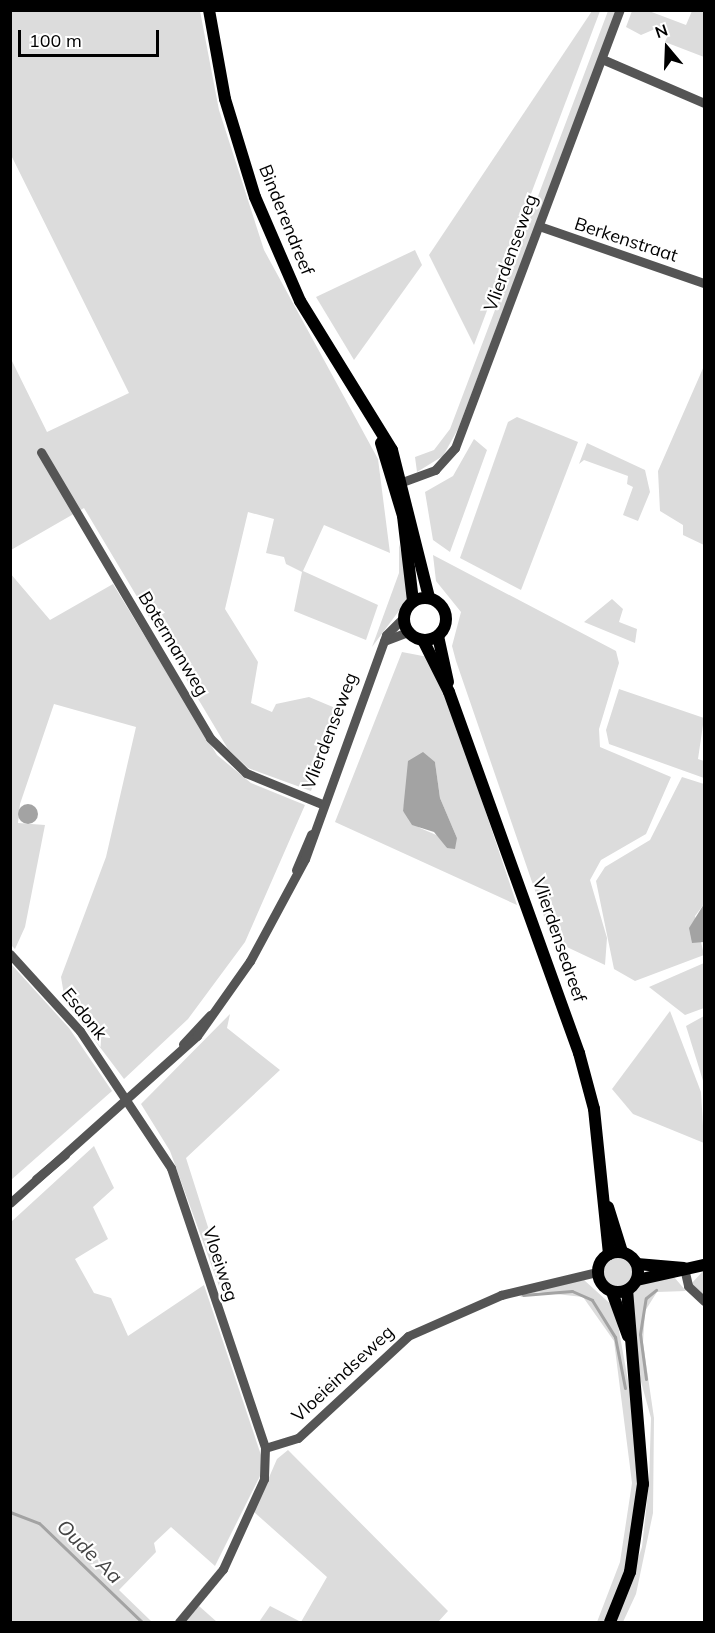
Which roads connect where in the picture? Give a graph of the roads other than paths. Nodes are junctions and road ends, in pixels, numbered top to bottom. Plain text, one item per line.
1 (209, 10) edge
2 (620, 10) edge
3 (602, 59) junction
4 (705, 103) edge
5 (539, 226) junction
6 (705, 283) edge
7 (41, 452) dead end
8 (399, 483) junction
9 (429, 597) junction
10 (413, 601) junction
11 (404, 617) junction
12 (408, 632) junction
13 (438, 636) junction
14 (423, 640) junction
15 (384, 641) junction
16 (450, 692) junction
17 (322, 804) junction
18 (10, 954) edge
19 (126, 1099) junction
20 (10, 1203) edge
21 (615, 1253) junction
22 (637, 1264) junction
23 (705, 1264) edge
24 (684, 1268) junction
25 (597, 1272) junction
26 (637, 1280) junction
27 (627, 1291) junction
28 (612, 1292) junction
29 (705, 1301) edge
30 (629, 1340) junction
31 (265, 1448) junction
32 (179, 1623) edge
33 (610, 1623) edge

1 - 8 main road, Binderendreef
2 - 3 street, Vlierdenseweg
3 - 4 street
3 - 5 street, Vlierdenseweg
5 - 6 street, Berkenstraat
5 - 8 street, Vlierdenseweg
7 - 17 street, Botermanweg
8 - 9 main road
8 - 10 main road
9 - 10 main road
9 - 13 main road
10 - 11 main road
11 - 12 main road
11 - 15 street, Vlierdenseweg
12 - 14 main road
12 - 15 street
13 - 14 main road
13 - 16 main road, Vlierdensedreef
14 - 16 main road, Vlierdensedreef
15 - 17 street, Vlierdenseweg
16 - 21 main road, Vlierdensedreef
17 - 19 street, Vlierdenseweg
18 - 19 street, Esdonk
19 - 20 street, Vlierdenseweg
19 - 31 street, Vloeiweg
21 - 22 main road
21 - 25 main road
22 - 24 main road
22 - 26 main road
23 - 24 main road
24 - 26 main road
24 - 29 street
25 - 28 main road
25 - 31 street, Vloeieindseweg
26 - 27 main road
27 - 28 main road
27 - 30 main road
28 - 30 main road
30 - 33 main road
31 - 32 street

